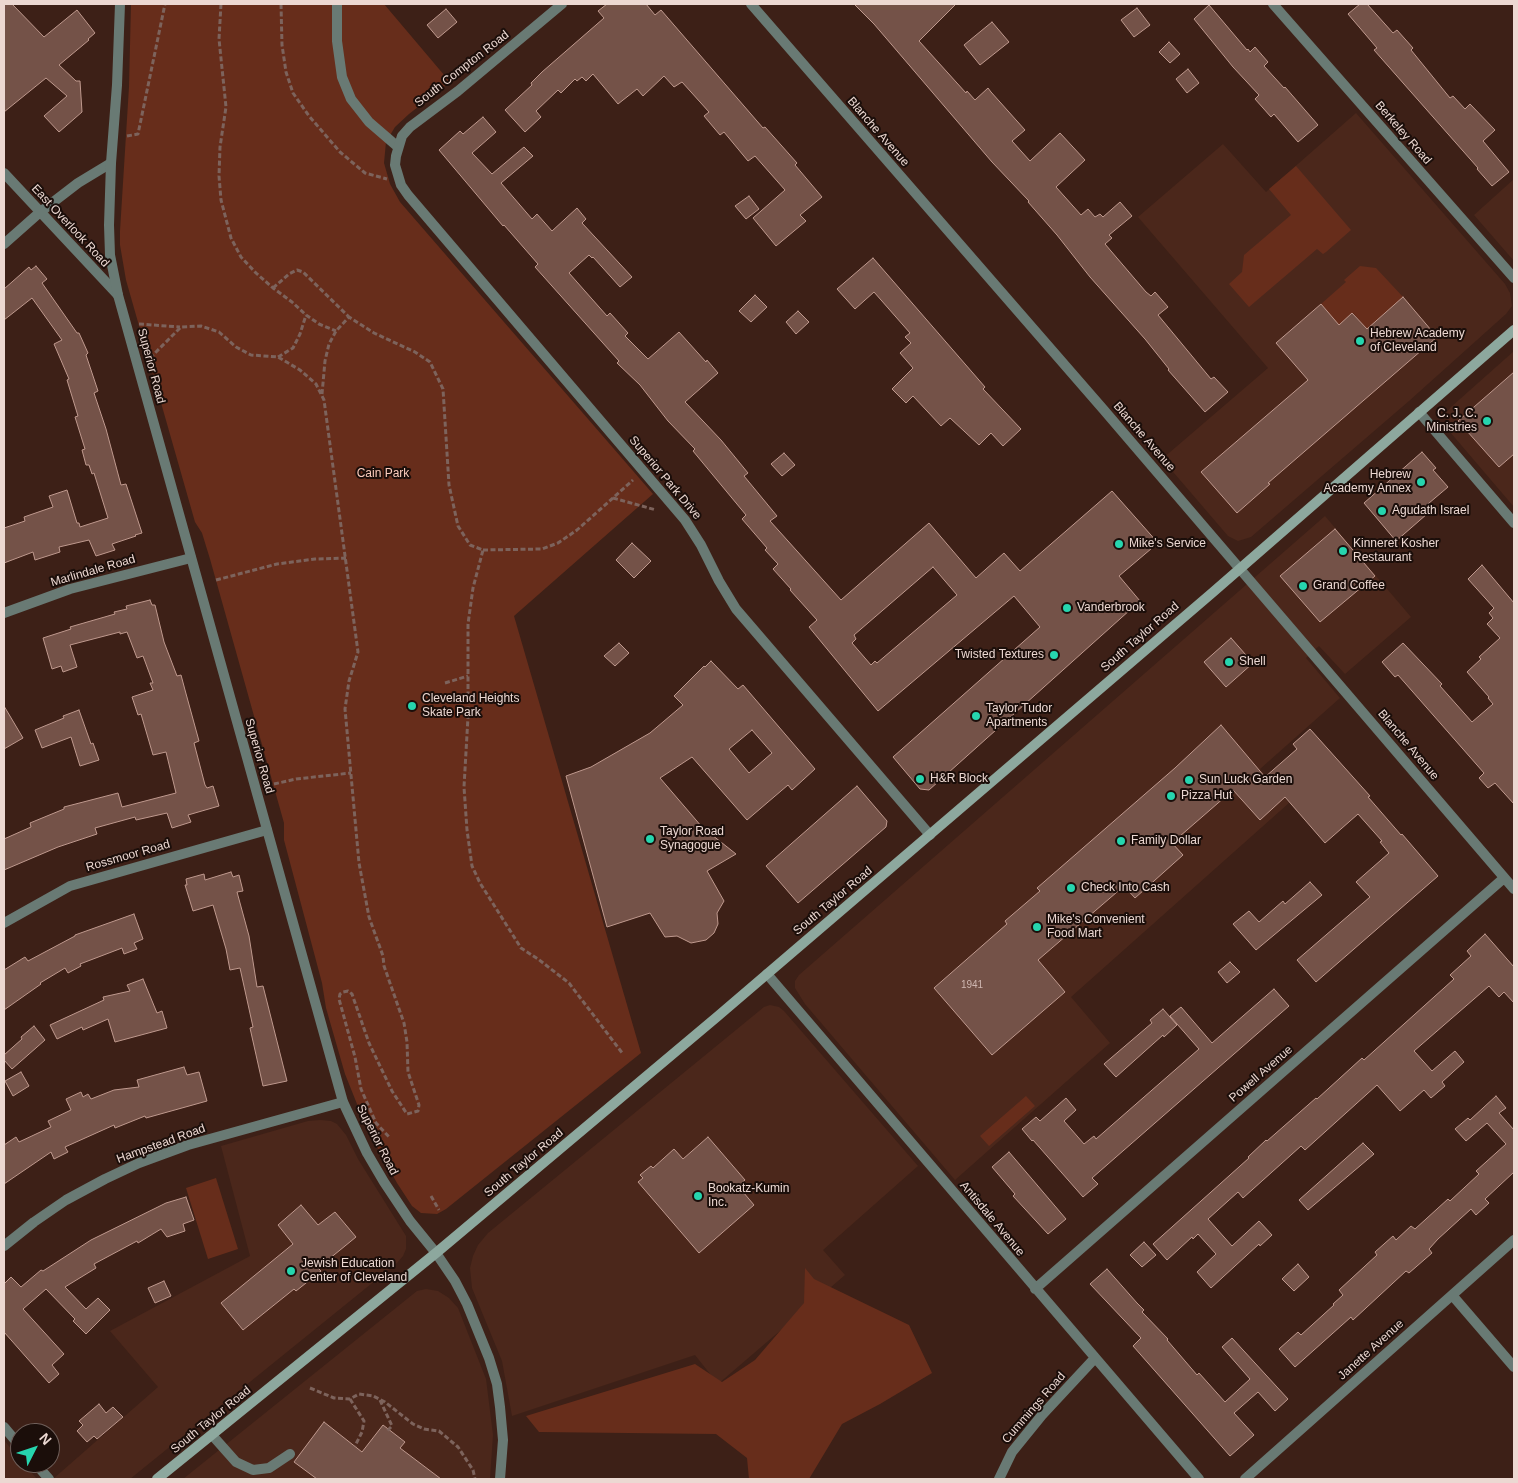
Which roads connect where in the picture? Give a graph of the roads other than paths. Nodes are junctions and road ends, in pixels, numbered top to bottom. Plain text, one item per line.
1 (120, 4) edge
2 (337, 4) edge
3 (562, 4) edge
4 (751, 4) edge
5 (1273, 4) edge
6 (398, 147) junction
7 (111, 163) junction
8 (395, 165) joint
9 (4, 173) edge
10 (39, 213) junction
11 (4, 244) edge
12 (1514, 278) edge
13 (118, 296) junction
14 (1514, 330) edge
15 (1420, 412) junction
16 (1514, 523) edge
17 (191, 558) junction
18 (1240, 568) junction
19 (4, 613) edge
20 (267, 830) junction
21 (930, 835) junction
22 (1504, 878) junction
23 (1514, 890) edge
24 (4, 923) edge
25 (767, 974) junction
26 (343, 1102) junction
27 (1514, 1240) edge
28 (4, 1246) edge
29 (436, 1253) junction
30 (1035, 1289) junction
31 (1452, 1295) junction
32 (1095, 1358) junction
33 (1514, 1367) edge
34 (212, 1435) junction
35 (290, 1454) dead end
36 (157, 1479) edge
37 (500, 1479) edge
38 (999, 1479) edge
39 (1199, 1479) edge
40 (1245, 1479) edge

1 - 7 street, Superior Road
2 - 6 street
3 - 6 street, South Compton Road
4 - 18 street, Blanche Avenue
5 - 12 street, Berkeley Road
6 - 8 street, South Compton Road
7 - 10 street
7 - 13 street, Superior Road
8 - 21 street, Superior Park Drive
9 - 10 street, East Overlook Road
10 - 11 street
10 - 13 street, East Overlook Road
13 - 17 street, Superior Road
14 - 15 main road, South Taylor Road
15 - 16 street
15 - 18 main road, South Taylor Road
17 - 19 street, Marlindale Road
17 - 20 street, Superior Road
18 - 21 main road, South Taylor Road
18 - 22 street, Blanche Avenue
20 - 24 street, Rossmoor Road
20 - 26 street, Superior Road
21 - 25 main road, South Taylor Road
22 - 23 street, Blanche Avenue
22 - 30 street, Powell Avenue
25 - 29 main road, South Taylor Road
25 - 30 street, Antisdale Avenue
26 - 28 street, Hampstead Road
26 - 29 street, Superior Road
27 - 31 street, Janette Avenue
29 - 34 main road, South Taylor Road
29 - 37 street, Superior Road
30 - 32 street, Antisdale Avenue
31 - 33 street
31 - 40 street, Janette Avenue
32 - 38 street, Cummings Road
32 - 39 street, Antisdale Avenue
34 - 35 street
34 - 36 main road, South Taylor Road

